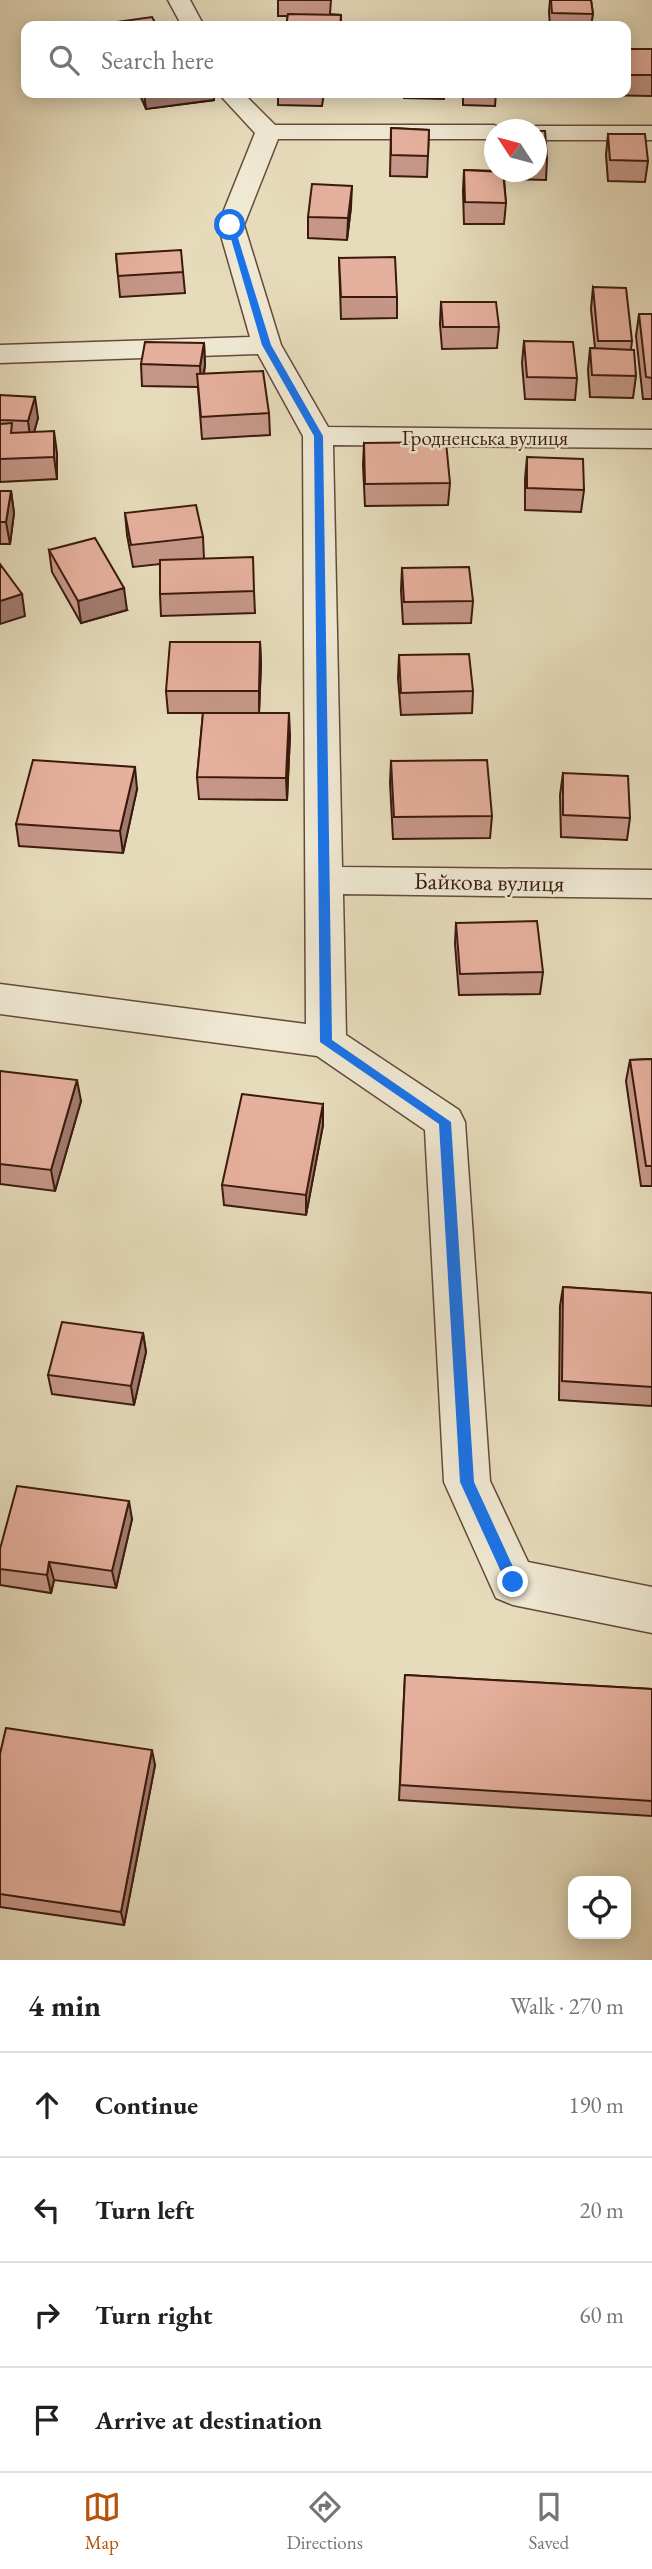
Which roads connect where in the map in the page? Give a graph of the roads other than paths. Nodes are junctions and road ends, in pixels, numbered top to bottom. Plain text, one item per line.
1 (179, 0) edge
2 (190, 21) edge
3 (235, 98) edge
4 (268, 132) junction
5 (484, 132) edge
6 (547, 132) edge
7 (652, 133) edge
8 (267, 345) junction
9 (0, 354) edge
10 (318, 436) junction
11 (652, 439) edge
12 (325, 880) junction
13 (652, 884) edge
14 (0, 999) edge
15 (326, 1042) junction
16 (652, 1610) edge

1 - 2 street
3 - 4 street
4 - 5 street
4 - 8 street
6 - 7 street
8 - 9 street
8 - 10 street
10 - 11 street, Гродненська вулиця
10 - 12 street
12 - 13 street, Байкова вулиця
12 - 15 street
14 - 15 street
15 - 16 street

